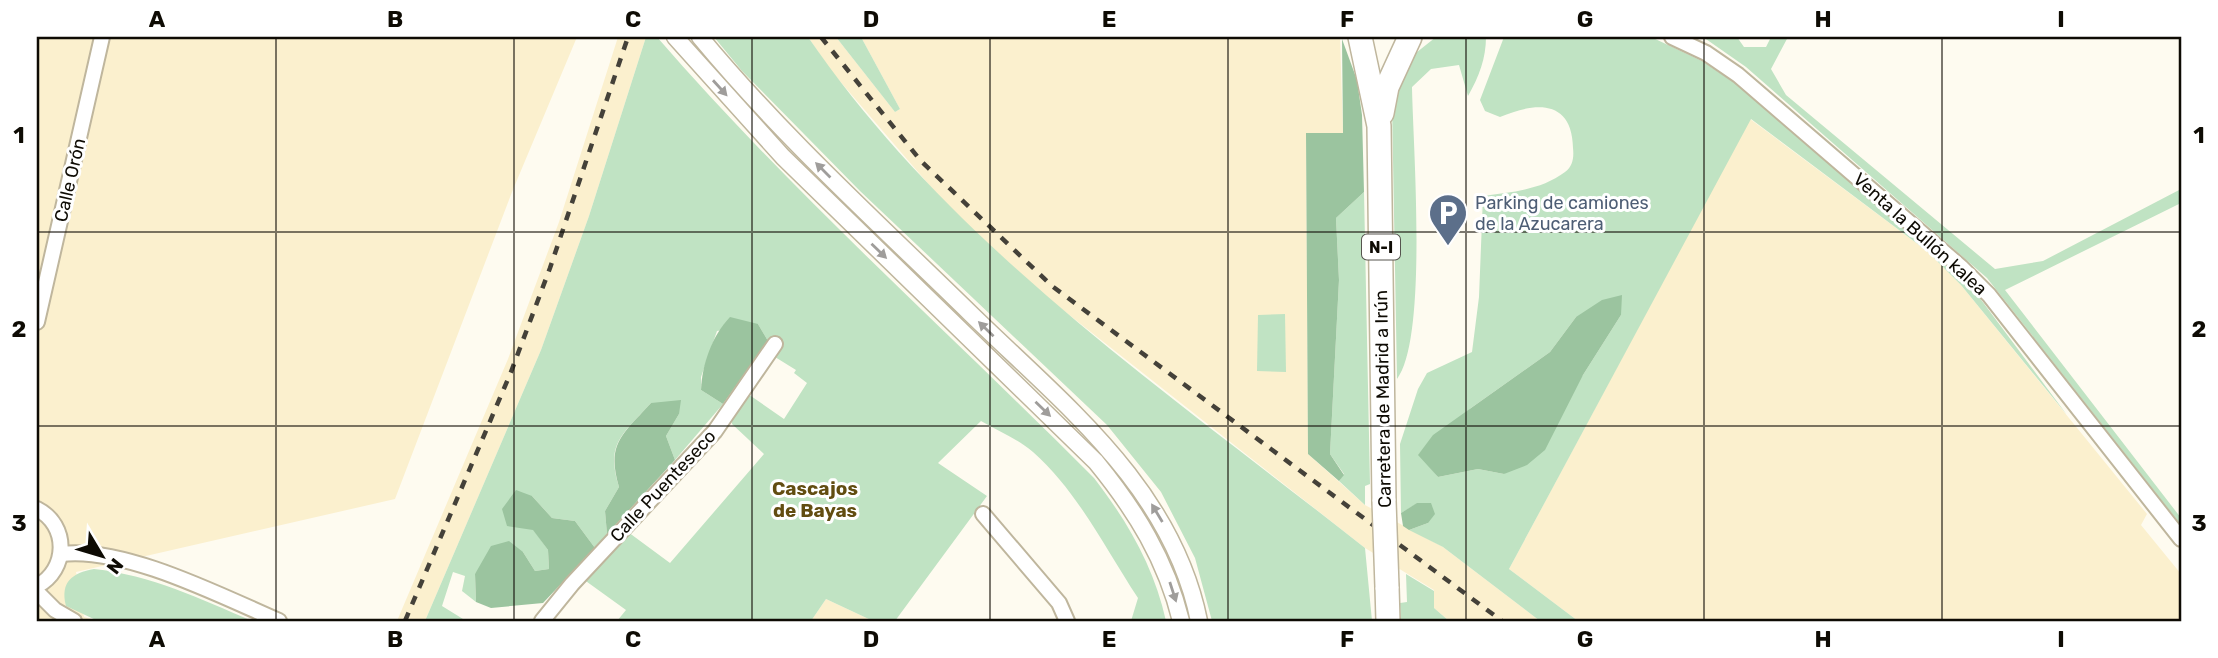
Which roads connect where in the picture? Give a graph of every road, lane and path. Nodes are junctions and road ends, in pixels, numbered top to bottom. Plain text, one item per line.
1 (102, 37) edge
2 (675, 37) edge
3 (700, 37) edge
4 (1360, 37) edge
5 (1388, 37) edge
6 (1395, 37) edge
7 (1410, 37) edge
8 (1672, 37) edge
9 (1380, 126) junction
10 (37, 322) edge
11 (775, 344) dead end
12 (40, 508) edge
13 (983, 514) dead end
14 (2181, 539) edge
15 (61, 554) junction
16 (37, 586) edge
17 (37, 592) edge
18 (74, 621) edge
19 (279, 621) edge
20 (542, 621) edge
21 (1066, 621) edge
22 (1181, 621) edge
23 (1199, 621) edge
24 (1388, 621) edge

1 - 10 street, Calle Orón
2 -> 22 street
23 -> 3 street
4 - 9 highway, N-I
5 - 6 highway
7 - 9 highway, N-I
8 - 14 street, Venta la Bullón kalea
9 - 24 highway, Carretera de Madrid a Irún / N-I, bridge
11 - 20 street, Calle Puenteseco
12 - 15 street
13 - 21 street
15 - 16 street
15 - 19 street
17 - 18 street

